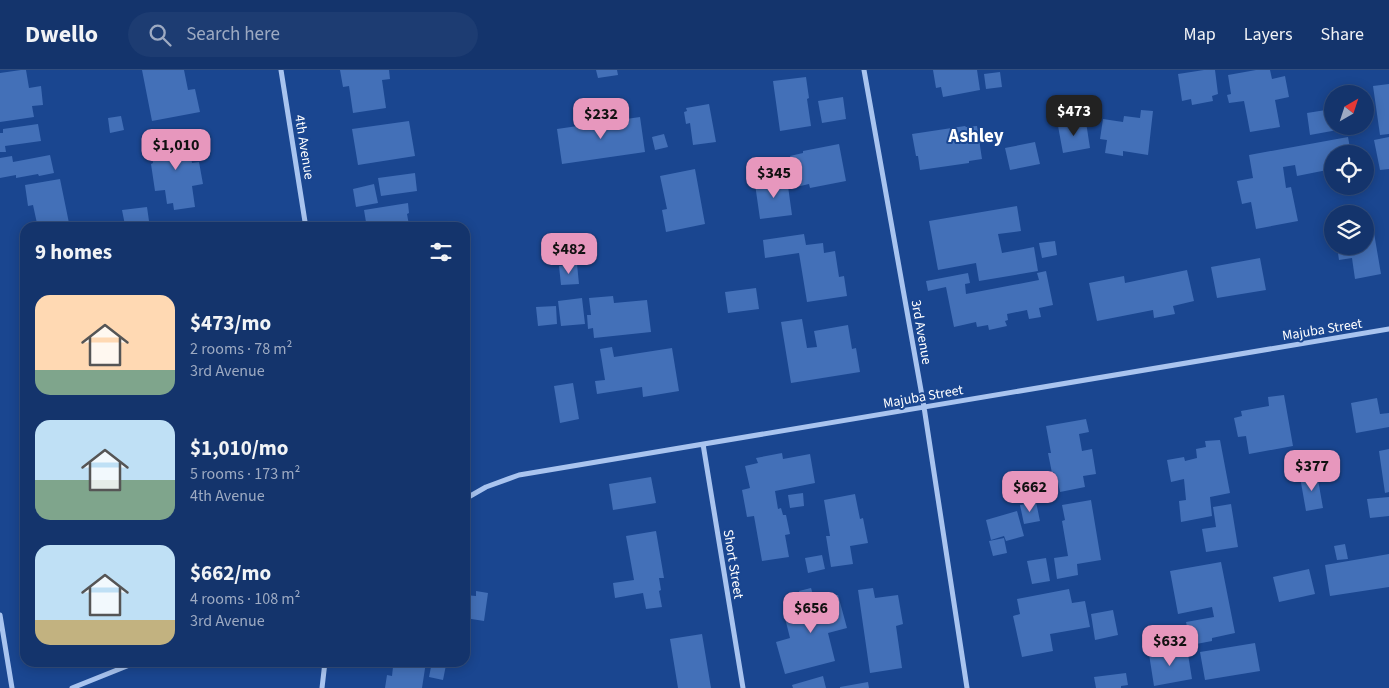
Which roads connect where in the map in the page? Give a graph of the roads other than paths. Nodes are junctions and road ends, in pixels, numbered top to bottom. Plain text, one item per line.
1 (281, 70) edge
2 (864, 70) edge
3 (305, 222) edge
4 (1389, 329) edge
5 (924, 407) junction
6 (703, 444) junction
7 (470, 496) edge
8 (0, 615) edge
9 (124, 667) edge
10 (324, 667) edge
11 (12, 688) edge
12 (72, 688) edge
13 (322, 688) edge
14 (743, 688) edge
15 (967, 688) edge

1 - 3 street, 4th Avenue
2 - 5 street, 3rd Avenue
4 - 5 street, Majuba Street
5 - 6 street, Majuba Street
5 - 15 street, 3rd Avenue
6 - 7 street, Majuba Street
6 - 14 street, Short Street
8 - 11 street
9 - 12 street
10 - 13 street

